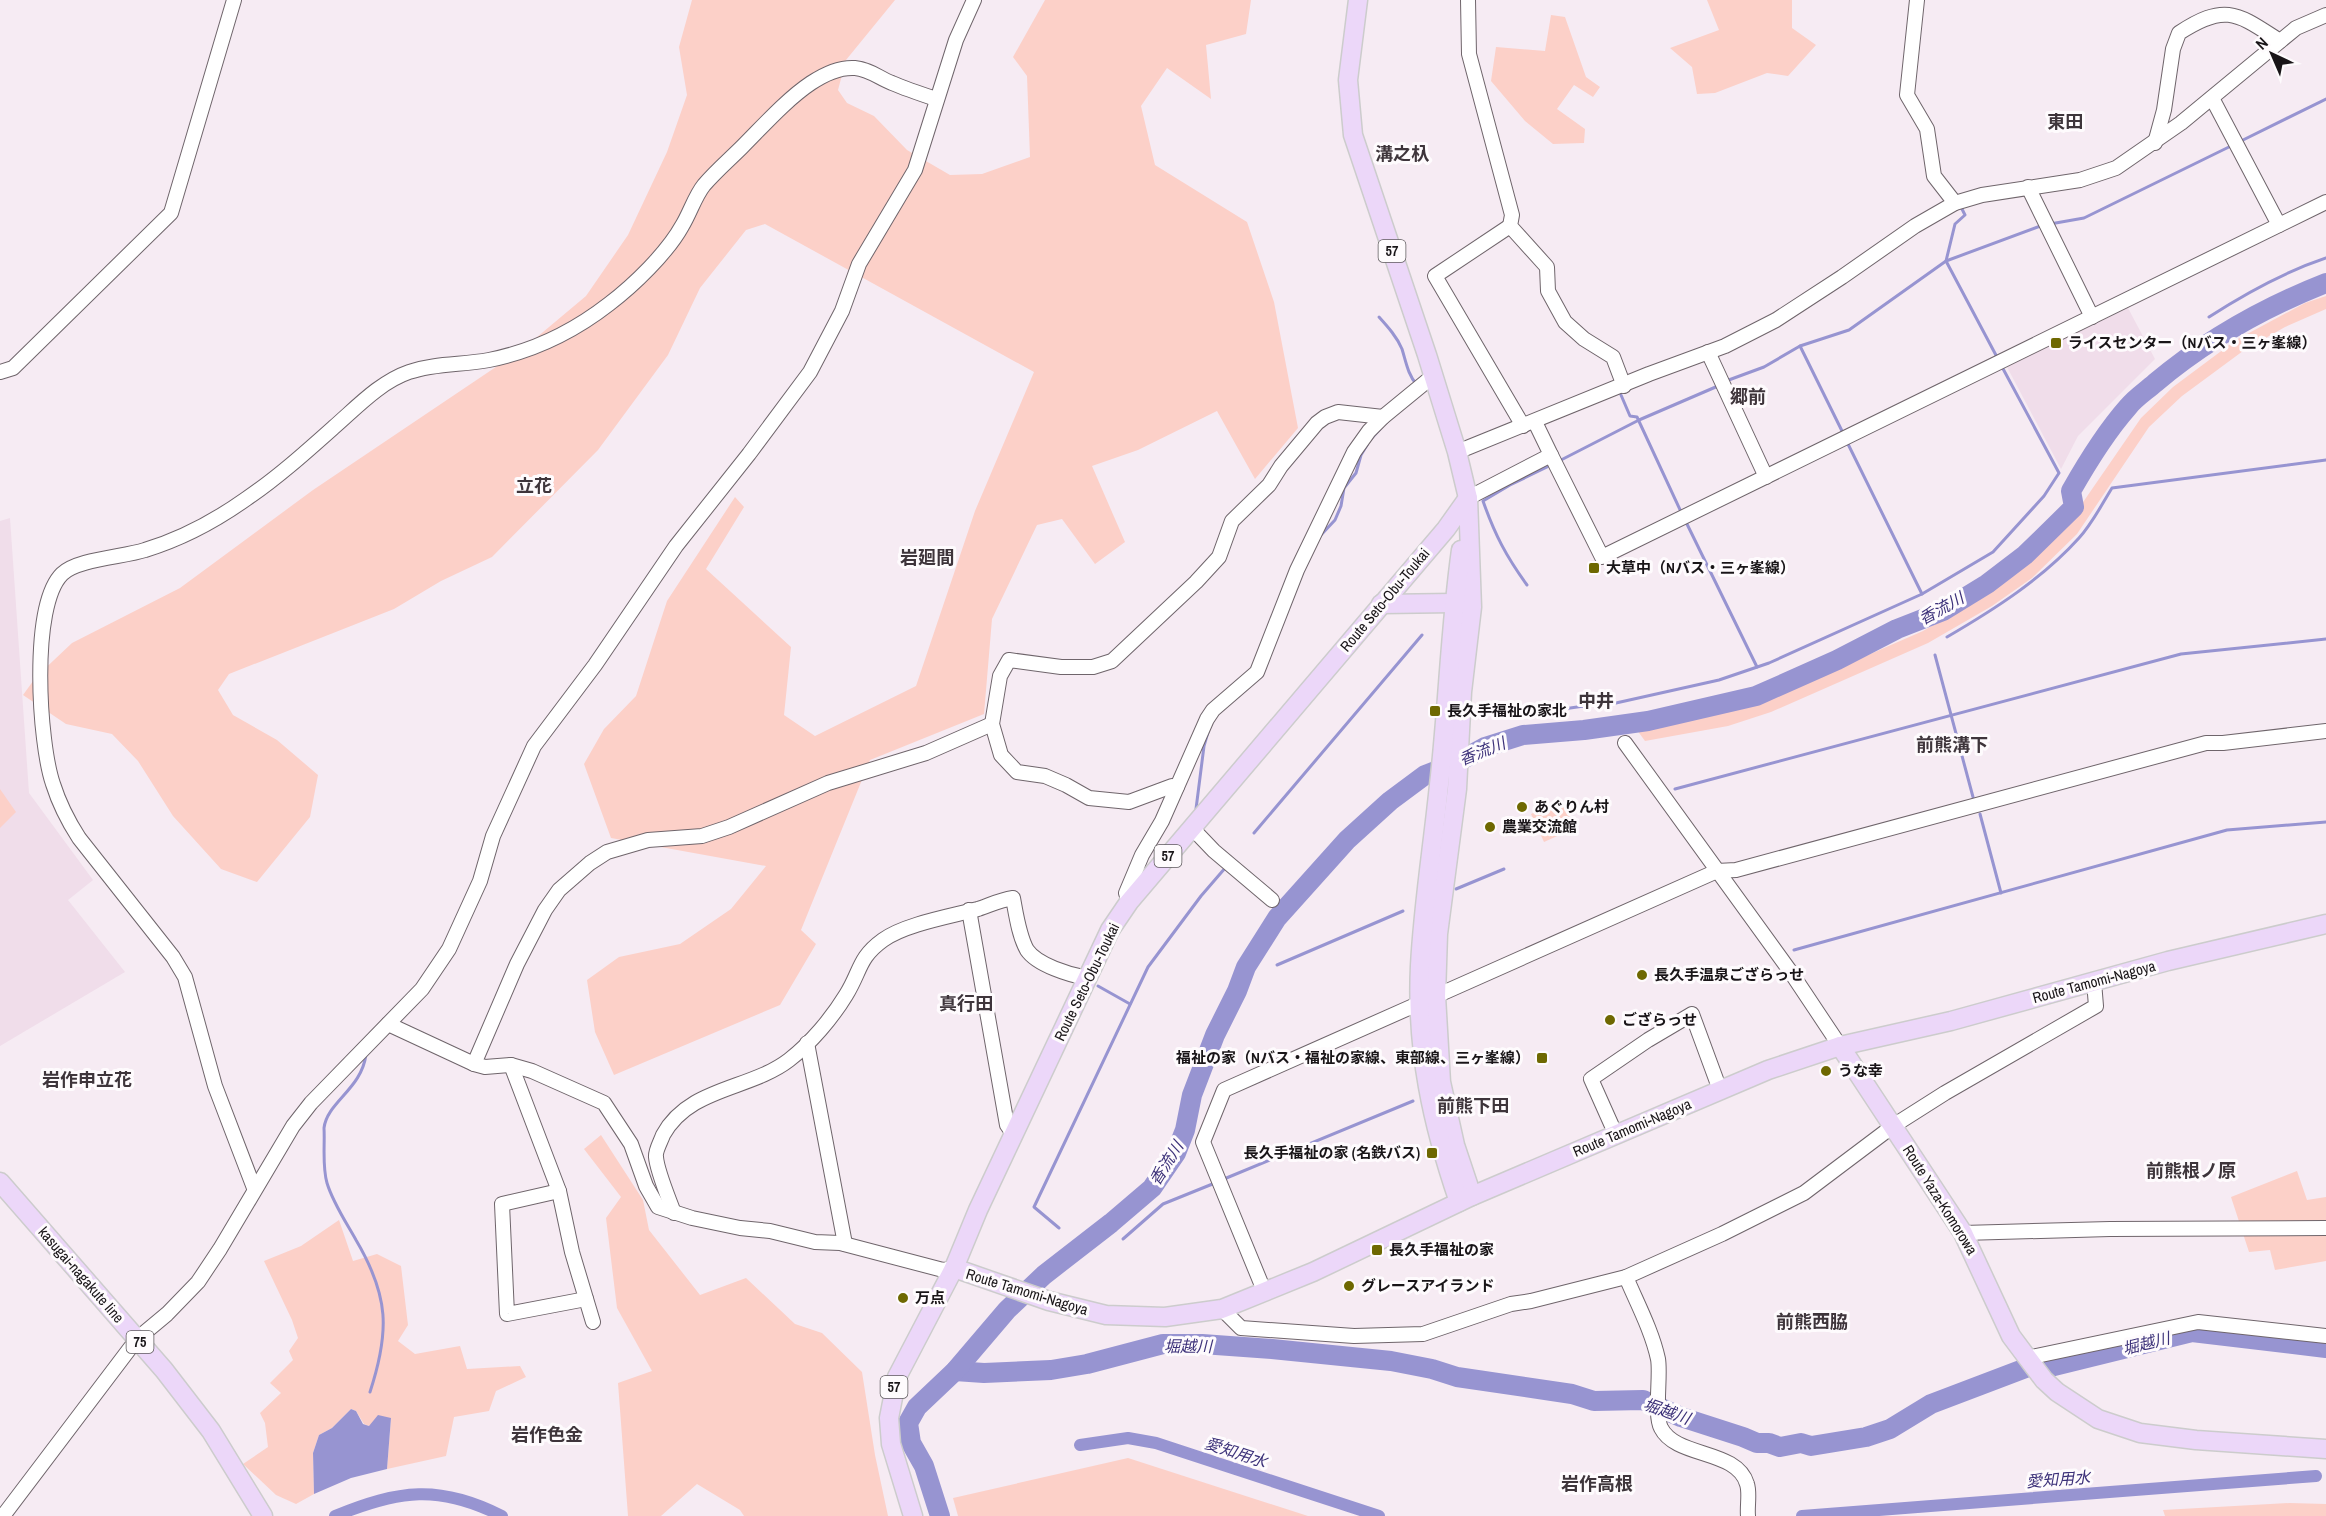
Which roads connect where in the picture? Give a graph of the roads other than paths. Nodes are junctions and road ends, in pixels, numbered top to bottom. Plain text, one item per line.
1 (234, 0) edge
2 (974, 0) edge
3 (1358, 0) edge
4 (1468, 0) edge
5 (1917, 0) edge
6 (2326, 15) edge
7 (2280, 40) junction
8 (2212, 98) junction
9 (936, 99) junction
10 (2154, 143) junction
11 (2028, 187) junction
12 (2326, 202) edge
13 (1956, 203) junction
14 (2279, 225) junction
15 (1510, 226) junction
16 (2092, 317) junction
17 (1708, 352) junction
18 (0, 372) edge
19 (1433, 376) junction
20 (1624, 386) junction
21 (1383, 417) junction
22 (1529, 424) junction
23 (1457, 452) junction
24 (1551, 455) junction
25 (1766, 477) junction
26 (1468, 498) junction
27 (1454, 603) junction
28 (1382, 604) junction
29 (992, 724) junction
30 (2326, 731) edge
31 (1625, 742) dead end
32 (1177, 787) junction
33 (1192, 828) junction
34 (1717, 871) junction
35 (1272, 900) dead end
36 (1129, 902) junction
37 (969, 910) junction
38 (2326, 924) edge
39 (1087, 978) junction
40 (2094, 982) junction
41 (1428, 1000) junction
42 (388, 1024) junction
43 (807, 1043) junction
44 (1840, 1046) junction
45 (474, 1064) junction
46 (511, 1065) junction
47 (1720, 1090) junction
48 (1893, 1126) junction
49 (1014, 1135) junction
50 (1616, 1135) junction
51 (0, 1182) edge
52 (254, 1188) junction
53 (559, 1191) junction
54 (1465, 1199) junction
55 (674, 1213) junction
56 (2326, 1228) edge
57 (1963, 1233) junction
58 (845, 1244) junction
59 (954, 1268) junction
60 (1626, 1277) junction
61 (1265, 1293) junction
62 (586, 1299) junction
63 (1222, 1309) junction
64 (594, 1322) dead end
65 (2326, 1336) edge
66 (137, 1339) junction
67 (2027, 1358) junction
68 (2326, 1449) edge
69 (1748, 1512) edge
70 (3, 1516) edge
71 (263, 1516) edge
72 (913, 1516) edge

1 - 18 street
2 - 9 street
3 - 19 main road, 57
4 - 15 street
5 - 13 street
6 - 7 street
7 - 8 street
7 - 10 street
8 - 10 street
8 - 14 street
9 - 42 street
9 - 52 street
10 - 11 street
11 - 13 street
11 - 16 street
12 - 14 street
13 - 17 street
14 - 16 street
15 - 20 street
15 - 22 street
16 - 25 street
17 - 20 street
17 - 25 street
19 - 21 street
19 - 23 main road, 57
20 - 22 street
21 - 29 street
21 - 32 street
22 - 23 street
22 - 24 street
23 - 26 main road, 57
24 - 25 street
24 - 26 street
26 - 27 main road, 57
26 - 28 main road, Route Seto-Obu-Toukai / 57
26 - 41 main road, 57
27 - 28 main road
27 - 41 main road, 57
28 - 33 main road, Route Seto-Obu-Toukai / 57
29 - 32 street
29 - 45 street
30 - 34 street
31 - 34 street
32 - 36 street
33 - 35 street
33 - 36 main road, Route Seto-Obu-Toukai / 57
34 - 41 street
34 - 44 street
36 - 39 main road, Route Seto-Obu-Toukai / 57
37 - 39 street
37 - 43 street
37 - 49 street
38 - 40 main road, Route Tamomi-Nagoya
39 - 49 main road, Route Seto-Obu-Toukai / 57
40 - 44 main road, Route Tamomi-Nagoya
40 - 48 street
41 - 54 main road, 57
41 - 61 street
42 - 45 street
42 - 52 street
43 - 55 street
43 - 58 street
44 - 47 main road, Route Tamomi-Nagoya
44 - 48 main road, Route Yaza-Komorowa
45 - 46 street
46 - 53 street
46 - 55 street
47 - 50 main road, Route Tamomi-Nagoya
47 - 50 street
48 - 57 main road, Route Yaza-Komorowa
48 - 60 street
49 - 59 main road, Route Seto-Obu-Toukai / 57
50 - 54 main road, Route Tamomi-Nagoya
51 - 66 main road, kasugai-nagakute line / 75
52 - 66 street
53 - 62 street
53 - 62 street
54 - 61 main road, Route Tamomi-Nagoya
55 - 58 street
56 - 57 street
57 - 67 main road, Route Yaza-Komorowa
58 - 59 street
59 - 63 main road, Route Tamomi-Nagoya
59 - 72 main road, Route Seto-Obu-Toukai / 57
60 - 63 street
60 - 69 street
61 - 63 main road, Route Tamomi-Nagoya
62 - 64 street
65 - 67 street
66 - 70 street
66 - 71 main road, kasugai-nagakute line / 75
67 - 68 main road, Route Yaza-Komorowa

